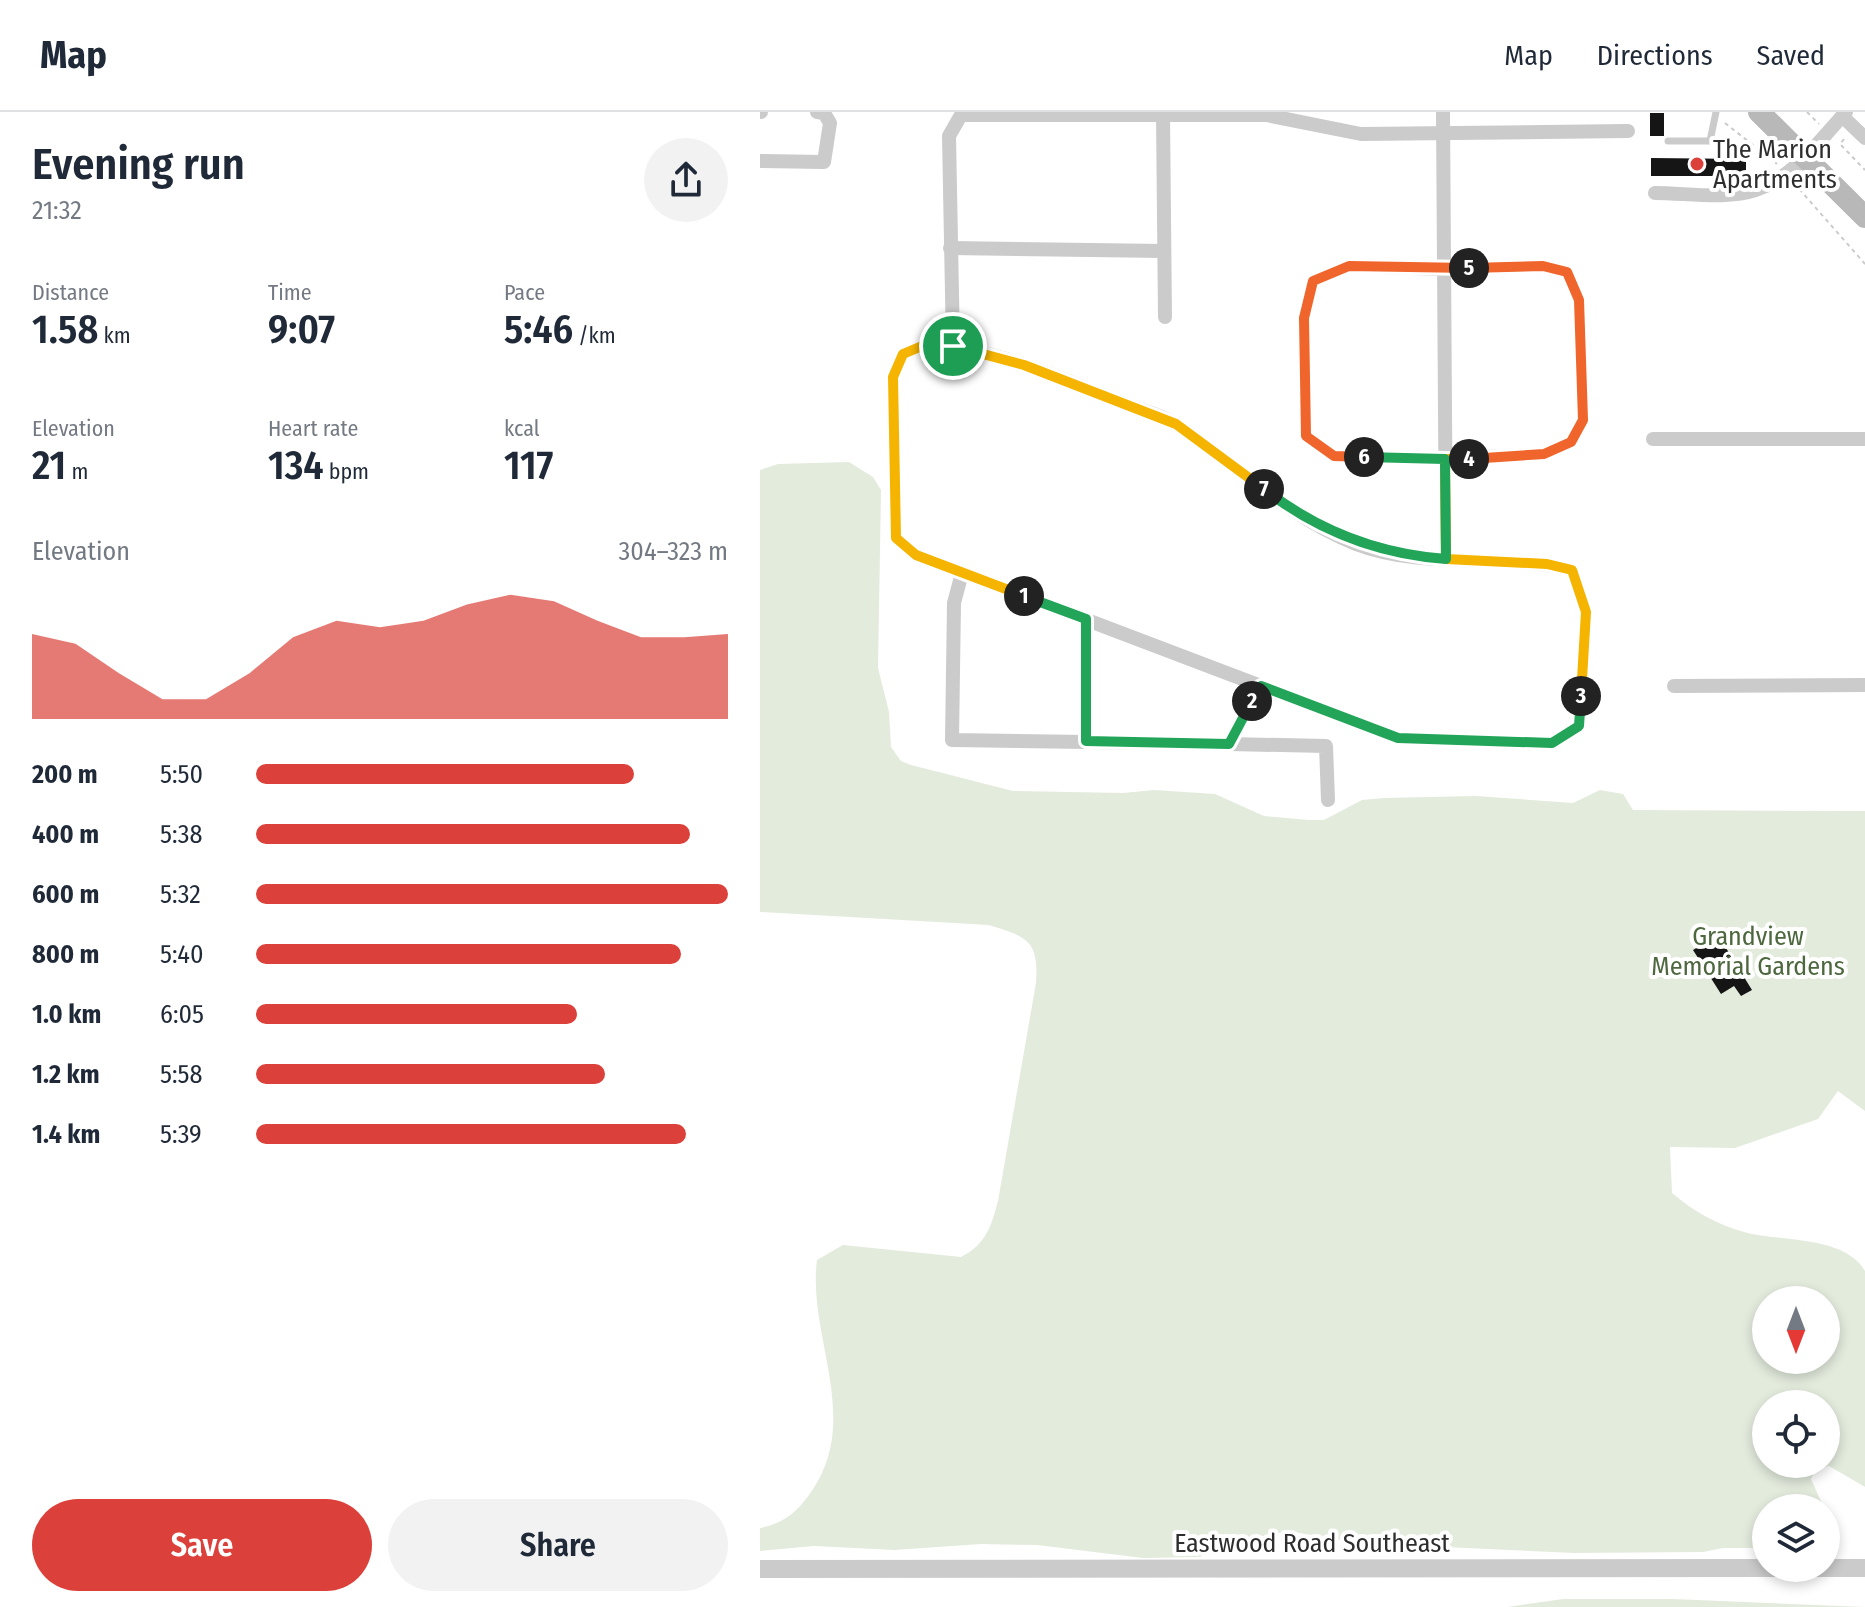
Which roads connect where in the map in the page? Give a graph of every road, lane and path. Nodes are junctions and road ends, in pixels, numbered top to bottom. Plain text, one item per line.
1 (817, 112) edge
2 (1338, 112) edge
3 (1443, 112) edge
4 (1759, 112) edge
5 (1715, 113) edge
6 (1844, 114) edge
7 (1163, 115) junction
8 (1339, 130) junction
9 (1628, 131) dead end
10 (1443, 133) junction
11 (1865, 138) edge
12 (1668, 141) dead end
13 (1806, 157) junction
14 (760, 161) edge
15 (1786, 172) junction
16 (1655, 193) dead end
17 (1865, 217) edge
18 (950, 248) junction
19 (1164, 251) junction
20 (1865, 264) edge
21 (1444, 269) junction
22 (1165, 317) dead end
23 (953, 346) junction
24 (1653, 439) dead end
25 (1865, 439) edge
26 (1445, 459) junction
27 (1446, 559) junction
28 (962, 573) junction
29 (1086, 619) junction
30 (1865, 685) edge
31 (1261, 686) junction
32 (1674, 686) dead end
33 (1086, 741) junction
34 (1229, 744) junction
35 (1328, 800) dead end
36 (1865, 1568) edge
37 (760, 1569) edge

1 - 14 street
2 - 8 street
3 - 10 street
4 - 13 main road
5 - 12 lane
5 - 15 path
6 - 11 street
6 - 13 street
7 - 8 street
7 - 18 street
7 - 19 street
8 - 10 street
9 - 10 street
10 - 21 street
13 - 15 street
13 - 17 main road
15 - 16 street
15 - 20 path
18 - 19 street
18 - 23 street
19 - 22 street
21 - 26 street
21 - 26 street
21 - 26 street
23 - 27 street
23 - 28 street
24 - 25 street
26 - 27 street
27 - 31 street
28 - 29 street
28 - 33 street
29 - 31 street
29 - 33 street
30 - 32 street
31 - 34 street
33 - 34 street
34 - 35 street
36 - 37 street, Eastwood Road Southeast

